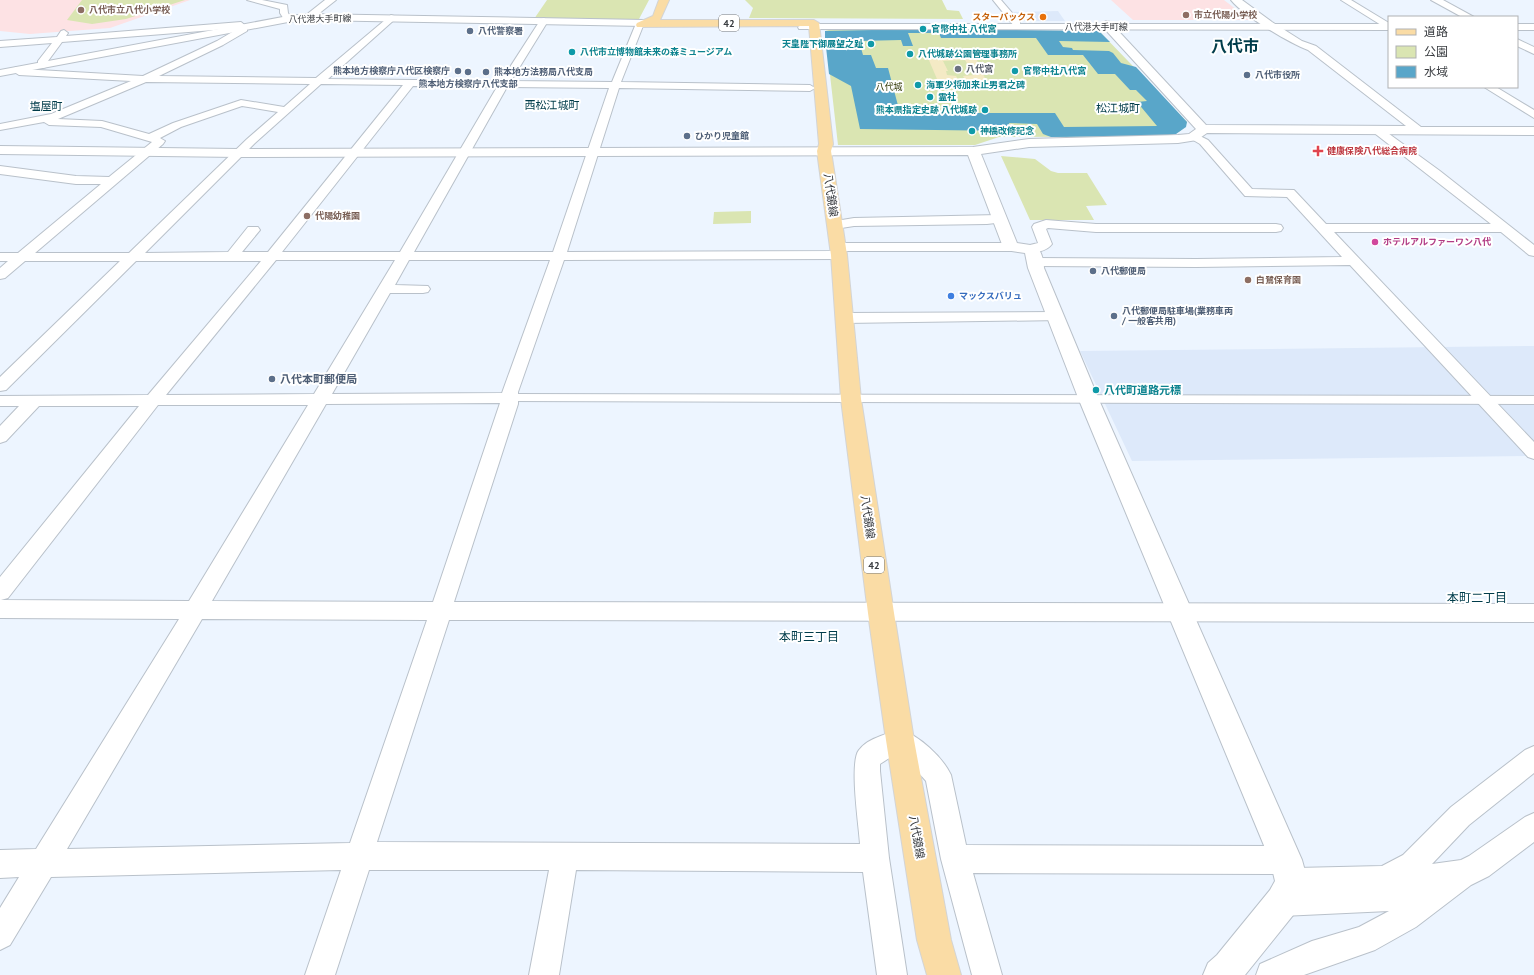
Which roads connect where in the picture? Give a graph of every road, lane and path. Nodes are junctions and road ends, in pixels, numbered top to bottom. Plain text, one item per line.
1 (251, 0) edge
2 (331, 0) edge
3 (656, 0) edge
4 (664, 0) edge
5 (997, 0) edge
6 (1236, 0) edge
7 (1345, 0) edge
8 (1436, 0) edge
9 (1467, 16) edge
10 (309, 17) junction
11 (288, 19) junction
12 (390, 19) junction
13 (542, 22) junction
14 (140, 24) dead end
15 (642, 24) junction
16 (1017, 24) junction
17 (808, 25) junction
18 (1107, 25) junction
19 (1270, 25) junction
20 (1388, 26) edge
21 (1518, 26) edge
22 (1534, 26) edge
23 (243, 28) junction
24 (65, 31) dead end
25 (124, 34) junction
26 (59, 40) junction
27 (1518, 43) edge
28 (0, 44) edge
29 (1534, 51) edge
30 (43, 65) junction
31 (18, 71) junction
32 (0, 74) edge
33 (144, 78) junction
34 (320, 80) junction
35 (411, 82) junction
36 (503, 85) junction
37 (615, 86) junction
38 (810, 88) junction
39 (1491, 88) edge
40 (104, 104) junction
41 (286, 110) junction
42 (1534, 115) edge
43 (44, 120) junction
44 (102, 124) junction
45 (2, 125) edge
46 (1377, 130) junction
47 (1418, 130) junction
48 (1534, 131) edge
49 (1198, 133) junction
50 (150, 138) junction
51 (0, 150) edge
52 (594, 151) junction
53 (824, 151) junction
54 (353, 152) junction
55 (466, 152) junction
56 (973, 152) junction
57 (147, 153) junction
58 (239, 153) junction
59 (0, 170) edge
60 (113, 181) junction
61 (999, 219) junction
62 (1276, 228) dead end
63 (1324, 228) junction
64 (1501, 228) junction
65 (253, 230) dead end
66 (837, 242) junction
67 (1534, 252) edge
68 (1026, 253) junction
69 (233, 255) junction
70 (404, 255) junction
71 (559, 255) junction
72 (22, 256) junction
73 (133, 256) junction
74 (272, 256) junction
75 (0, 257) edge
76 (1354, 261) junction
77 (0, 275) edge
78 (385, 289) junction
79 (423, 289) dead end
80 (1056, 317) junction
81 (845, 318) junction
82 (0, 386) edge
83 (509, 398) junction
84 (320, 399) junction
85 (851, 399) junction
86 (1484, 399) junction
87 (1089, 400) junction
88 (1534, 400) edge
89 (0, 401) edge
90 (34, 401) junction
91 (152, 401) junction
92 (0, 437) edge
93 (1534, 453) edge
94 (0, 592) edge
95 (0, 609) edge
96 (196, 609) junction
97 (441, 610) junction
98 (881, 613) junction
99 (1180, 613) junction
100 (1534, 614) edge
101 (900, 740) junction
102 (1534, 758) edge
103 (1534, 826) edge
104 (358, 856) junction
105 (565, 856) junction
106 (875, 858) junction
107 (955, 859) junction
108 (44, 863) junction
109 (0, 864) edge
110 (1463, 874) junction
111 (1287, 881) junction
112 (0, 935) edge
113 (320, 975) edge
114 (544, 975) edge
115 (892, 975) edge
116 (944, 975) edge
117 (987, 975) edge
118 (1220, 975) edge
119 (1271, 975) edge

1 - 11 street
2 - 10 street
3 - 15 main road
4 - 15 main road
5 - 16 street
6 - 19 street
7 - 20 street
8 - 9 street
10 - 11 street, 八代港大手町線
10 - 12 street, 八代港大手町線
11 - 23 street, 八代港大手町線
12 - 13 street, 八代港大手町線
12 - 23 street, 八代港大手町線
12 - 34 street
13 - 15 street, 八代港大手町線
13 - 36 street
14 - 25 street
15 - 17 main road, 42
15 - 37 street
16 - 17 street, 八代港大手町線
16 - 18 street, 八代港大手町線
17 - 18 street, 八代港大手町線
17 - 38 main road, 八代鏡線 / 42
17 - 53 main road, 八代鏡線 / 42
18 - 19 street, 八代港大手町線
18 - 49 street
19 - 20 street, 八代港大手町線
19 - 47 street
21 - 22 street
23 - 25 street
23 - 30 street, 八代港大手町線
23 - 31 street, 八代港大手町線
23 - 33 street
24 - 26 street
25 - 26 street
26 - 28 street
26 - 30 street
27 - 29 street
30 - 31 street, 八代港大手町線
31 - 32 street, 八代港大手町線
31 - 33 street
33 - 34 street
33 - 40 street
34 - 35 street
34 - 41 street
35 - 36 street
35 - 54 street
36 - 37 street
36 - 55 street
37 - 38 street
37 - 52 street
38 - 53 main road, 八代鏡線 / 42
39 - 42 street
40 - 43 street
40 - 44 street
41 - 50 street
41 - 58 street
43 - 44 street
43 - 45 street
44 - 50 street
46 - 47 street
46 - 49 street
46 - 64 street
47 - 48 street
49 - 56 street
49 - 63 street
50 - 57 street
51 - 57 street
52 - 53 street
52 - 55 street
52 - 71 street
53 - 56 street
53 - 66 main road, 八代鏡線 / 42
54 - 55 street
54 - 58 street
54 - 74 street
55 - 70 street
56 - 61 street
57 - 58 street
57 - 60 street
58 - 73 street
59 - 60 street
60 - 72 street
61 - 66 street
61 - 68 street
62 - 68 street
63 - 64 street
63 - 76 street
64 - 67 street
65 - 69 street
66 - 68 street
66 - 71 street
66 - 81 main road, 八代鏡線 / 42
68 - 76 street
68 - 80 street
69 - 73 street
69 - 74 street
70 - 71 street
70 - 74 street
70 - 78 street
71 - 83 street
72 - 73 street
72 - 75 street
72 - 77 street
73 - 82 street
74 - 91 street
76 - 86 street
78 - 79 street
78 - 84 street
80 - 81 street
80 - 87 street
81 - 85 main road, 八代鏡線 / 42
83 - 84 street
83 - 85 street
83 - 97 street
84 - 91 street
84 - 96 street
85 - 87 street
85 - 98 main road, 八代鏡線 / 42
86 - 87 street
86 - 88 street
86 - 93 street
87 - 99 street
89 - 90 street
90 - 91 street
90 - 92 street
91 - 94 street
95 - 96 street
96 - 97 street
96 - 108 street
97 - 98 street
97 - 104 street
98 - 99 street
98 - 101 main road, 八代鏡線 / 42
99 - 100 street
99 - 111 street
101 - 106 street
101 - 107 street
101 - 116 main road, 八代鏡線 / 42
102 - 111 street
103 - 110 street
104 - 105 street
104 - 108 street
104 - 113 street
105 - 106 street
105 - 114 street
106 - 115 street
107 - 111 street
107 - 117 street
108 - 109 street
108 - 112 street
110 - 111 street
110 - 119 street
111 - 118 street

